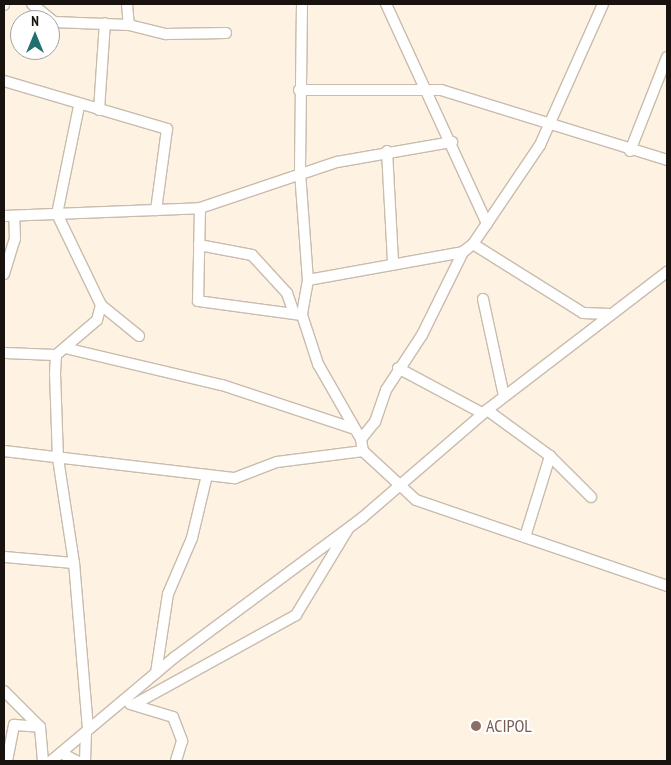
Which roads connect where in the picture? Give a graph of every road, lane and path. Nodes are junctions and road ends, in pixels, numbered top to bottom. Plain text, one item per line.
1 (32, 4) edge
2 (127, 4) edge
3 (302, 4) edge
4 (386, 4) edge
5 (604, 4) edge
6 (105, 23) junction
7 (129, 25) junction
8 (226, 34) dead end
9 (667, 57) edge
10 (4, 81) edge
11 (424, 87) junction
12 (300, 90) junction
13 (79, 106) junction
14 (99, 110) junction
15 (548, 122) junction
16 (452, 142) junction
17 (630, 151) junction
18 (387, 152) junction
19 (667, 160) edge
20 (300, 172) junction
21 (200, 208) junction
22 (156, 210) junction
23 (57, 214) junction
24 (9, 216) edge
25 (487, 224) junction
26 (473, 244) junction
27 (200, 245) junction
28 (463, 252) junction
29 (393, 262) junction
30 (667, 272) edge
31 (4, 274) edge
32 (308, 280) junction
33 (483, 299) dead end
34 (101, 304) junction
35 (583, 313) junction
36 (298, 314) junction
37 (610, 314) junction
38 (588, 330) junction
39 (139, 336) dead end
40 (65, 348) junction
41 (4, 353) edge
42 (56, 355) junction
43 (398, 368) junction
44 (504, 396) junction
45 (485, 412) junction
46 (355, 429) junction
47 (361, 438) junction
48 (4, 451) edge
49 (363, 451) junction
50 (550, 456) junction
51 (58, 459) junction
52 (207, 475) junction
53 (399, 488) junction
54 (591, 497) dead end
55 (349, 527) junction
56 (525, 537) junction
57 (4, 557) edge
58 (74, 562) junction
59 (667, 586) edge
60 (156, 672) junction
61 (4, 692) edge
62 (119, 702) junction
63 (135, 704) junction
64 (40, 728) junction
65 (87, 731) junction
66 (61, 753) junction
67 (7, 761) edge
68 (43, 761) edge
69 (51, 761) edge
70 (77, 761) edge
71 (85, 761) edge
72 (176, 761) edge

1 - 6 street
2 - 7 street
3 - 12 street
4 - 11 street
5 - 15 street
6 - 7 street
6 - 14 street
7 - 8 street
9 - 17 street
10 - 13 street
11 - 12 street
11 - 15 street
11 - 16 street
12 - 20 street
13 - 14 street
13 - 23 street
14 - 22 street
15 - 17 street
15 - 25 street
16 - 18 street
16 - 25 street
17 - 19 street
18 - 20 street
18 - 29 street
20 - 21 street
20 - 32 street
21 - 22 street
21 - 27 street
22 - 23 street
23 - 24 street
23 - 34 street
24 - 31 street
25 - 26 street
26 - 28 street
26 - 35 street
27 - 36 street
27 - 36 street
28 - 29 street
28 - 43 street
29 - 32 street
30 - 37 street
32 - 36 street
33 - 44 street
34 - 39 street
34 - 40 street
35 - 37 street
35 - 38 street
36 - 46 street
37 - 38 street
38 - 44 street
40 - 42 street
40 - 46 street
41 - 42 street
42 - 51 street
43 - 45 street
43 - 47 street
44 - 45 street
45 - 50 street
45 - 53 street
46 - 47 street
47 - 49 street
48 - 51 street
49 - 52 street
49 - 53 street
50 - 54 street
50 - 56 street
51 - 52 street
51 - 58 street
52 - 60 street
53 - 55 street
53 - 56 street
55 - 60 street
55 - 63 street
56 - 59 street
57 - 58 street
58 - 65 street
60 - 62 street
61 - 64 street
62 - 63 street
62 - 65 street
63 - 72 street
64 - 67 street
64 - 68 street
65 - 66 street
65 - 71 street
66 - 69 street
66 - 70 street

